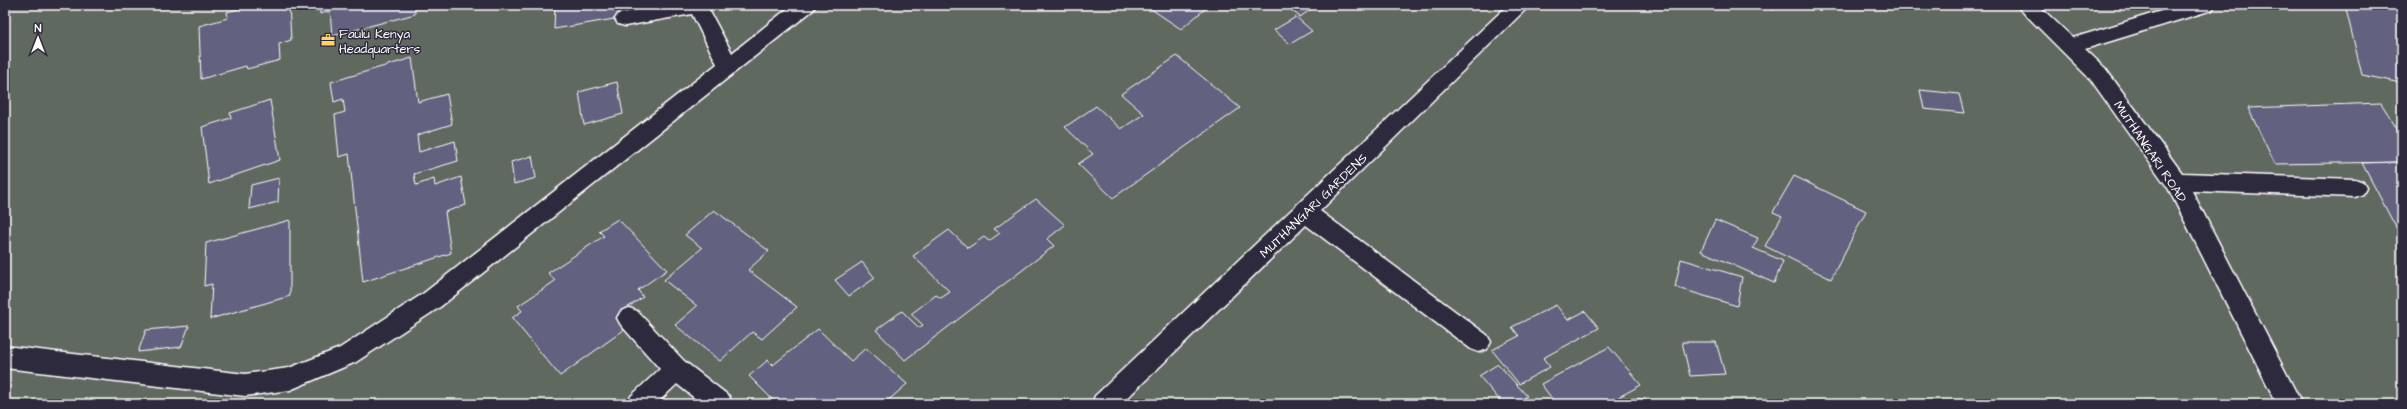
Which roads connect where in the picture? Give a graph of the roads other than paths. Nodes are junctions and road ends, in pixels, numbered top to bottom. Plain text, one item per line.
1 (806, 5) edge
2 (1520, 5) edge
3 (2026, 5) edge
4 (2206, 5) edge
5 (699, 6) edge
6 (625, 19) dead end
7 (2070, 46) junction
8 (729, 67) junction
9 (2176, 182) junction
10 (2355, 188) dead end
11 (1305, 212) junction
12 (628, 318) dead end
13 (1479, 342) dead end
14 (5, 356) edge
15 (676, 369) junction
16 (640, 404) edge
17 (720, 404) edge
18 (1104, 404) edge
19 (2290, 404) edge

1 - 8 street
2 - 11 street, MUTHANGARI GARDENS
3 - 7 street, MUTHANGARI ROAD
4 - 7 street
5 - 6 street
5 - 8 street
7 - 9 street, MUTHANGARI ROAD
8 - 14 street
9 - 10 street
9 - 19 street, MUTHANGARI ROAD
11 - 13 street
11 - 18 street, MUTHANGARI GARDENS
12 - 15 street
15 - 16 street
15 - 17 street

